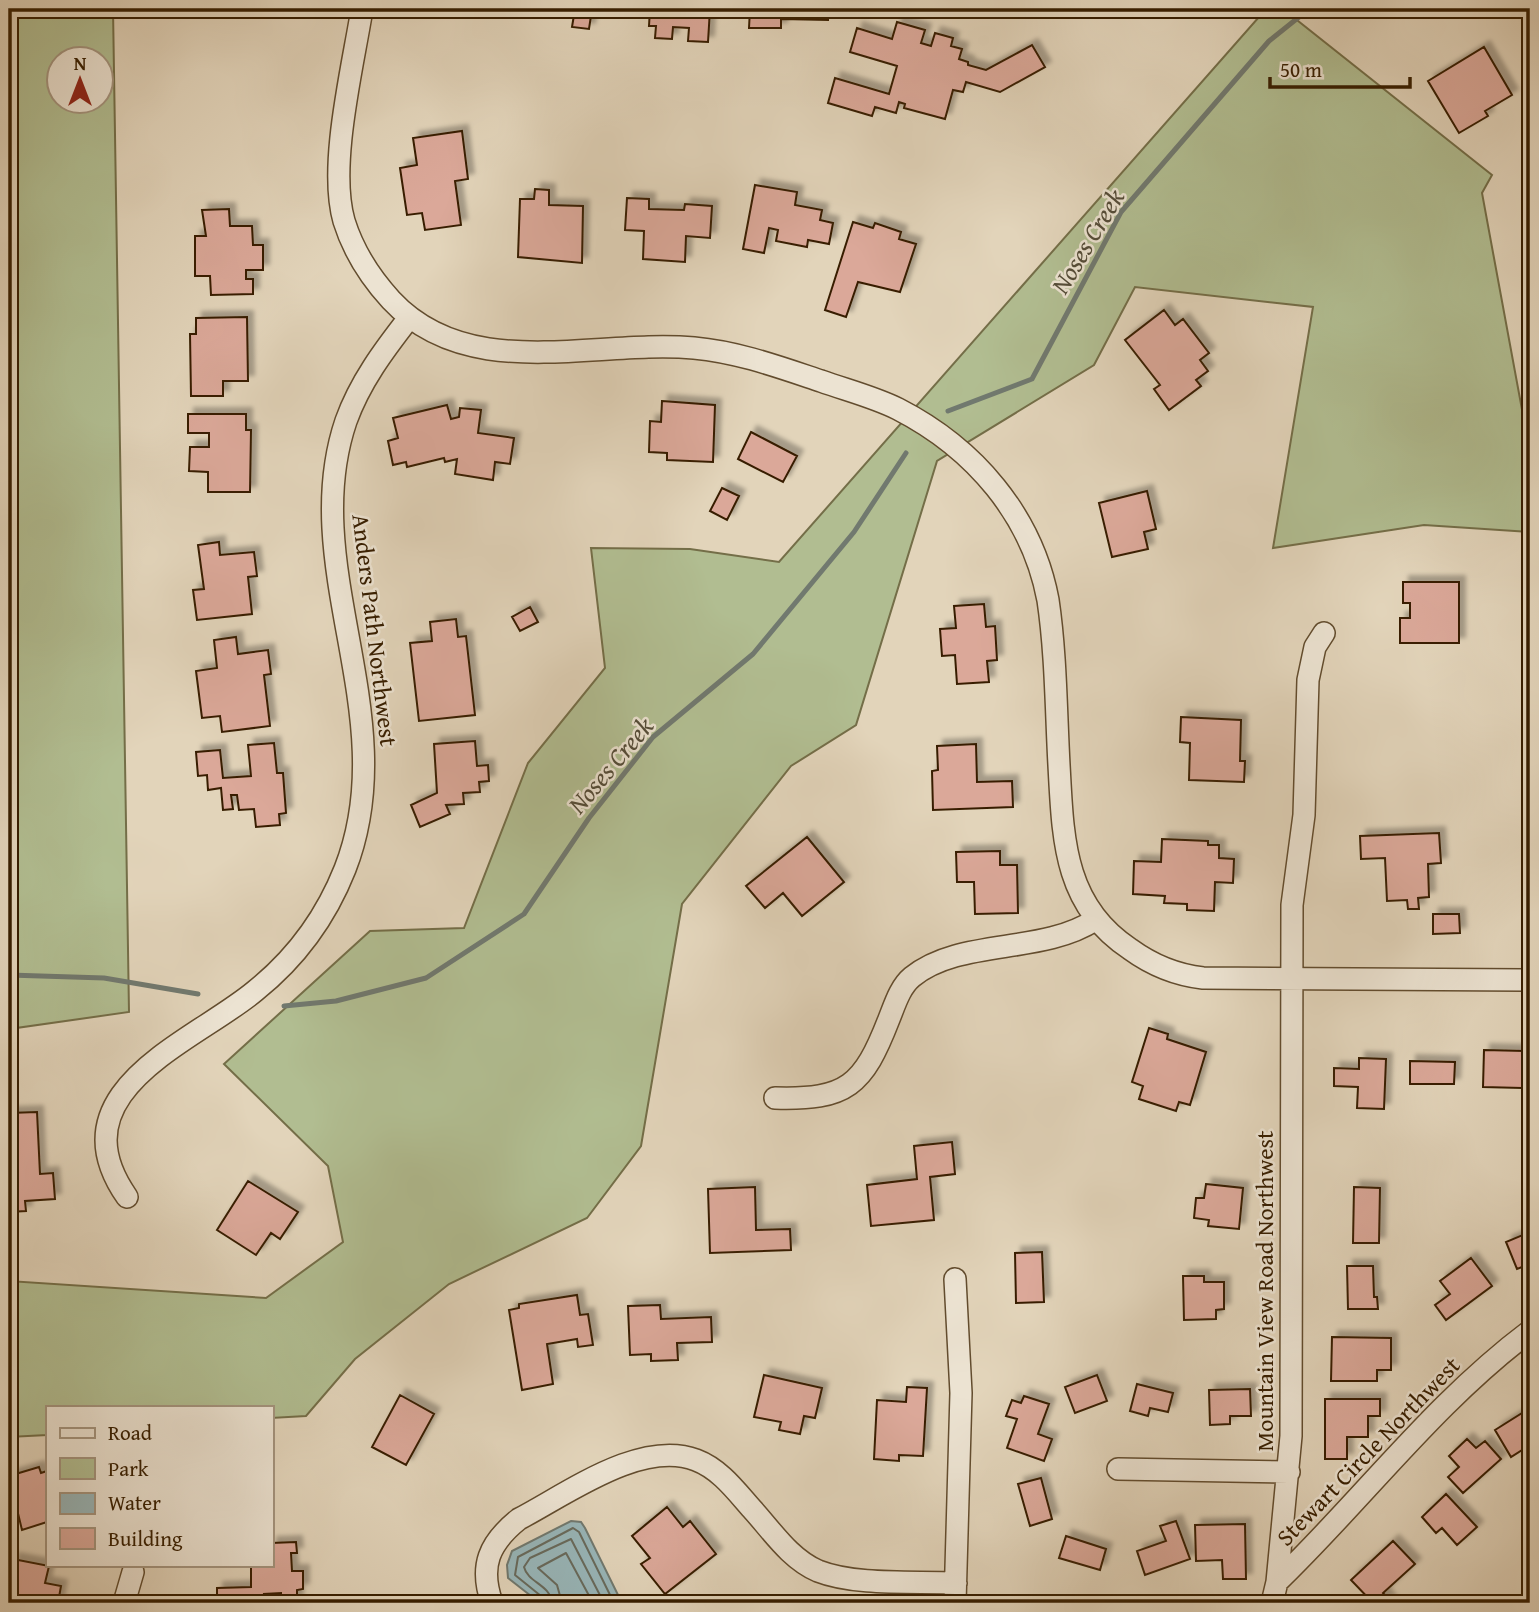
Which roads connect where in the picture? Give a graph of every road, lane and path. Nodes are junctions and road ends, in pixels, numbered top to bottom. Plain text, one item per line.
1 (362, 9) edge
2 (409, 318) junction
3 (1324, 633) dead end
4 (1095, 920) junction
5 (1291, 978) junction
6 (1530, 980) edge
7 (775, 1098) dead end
8 (127, 1197) dead end
9 (955, 1279) dead end
10 (1530, 1331) edge
11 (1118, 1469) dead end
12 (1289, 1472) junction
13 (133, 1572) dead end
14 (1277, 1582) junction
15 (956, 1593) edge
16 (124, 1603) edge
17 (492, 1603) edge
18 (1272, 1603) edge

1 - 2 street
2 - 4 street
2 - 8 street, Anders Path Northwest
3 - 5 street, Mountain View Road Northwest
4 - 5 street
4 - 7 street
5 - 6 street
5 - 12 street, Mountain View Road Northwest
9 - 15 street
10 - 14 street, Stewart Circle Northwest
11 - 12 street
12 - 14 street, Mountain View Road Northwest
13 - 16 street
14 - 18 street, Mountain View Road Northwest
15 - 17 street

